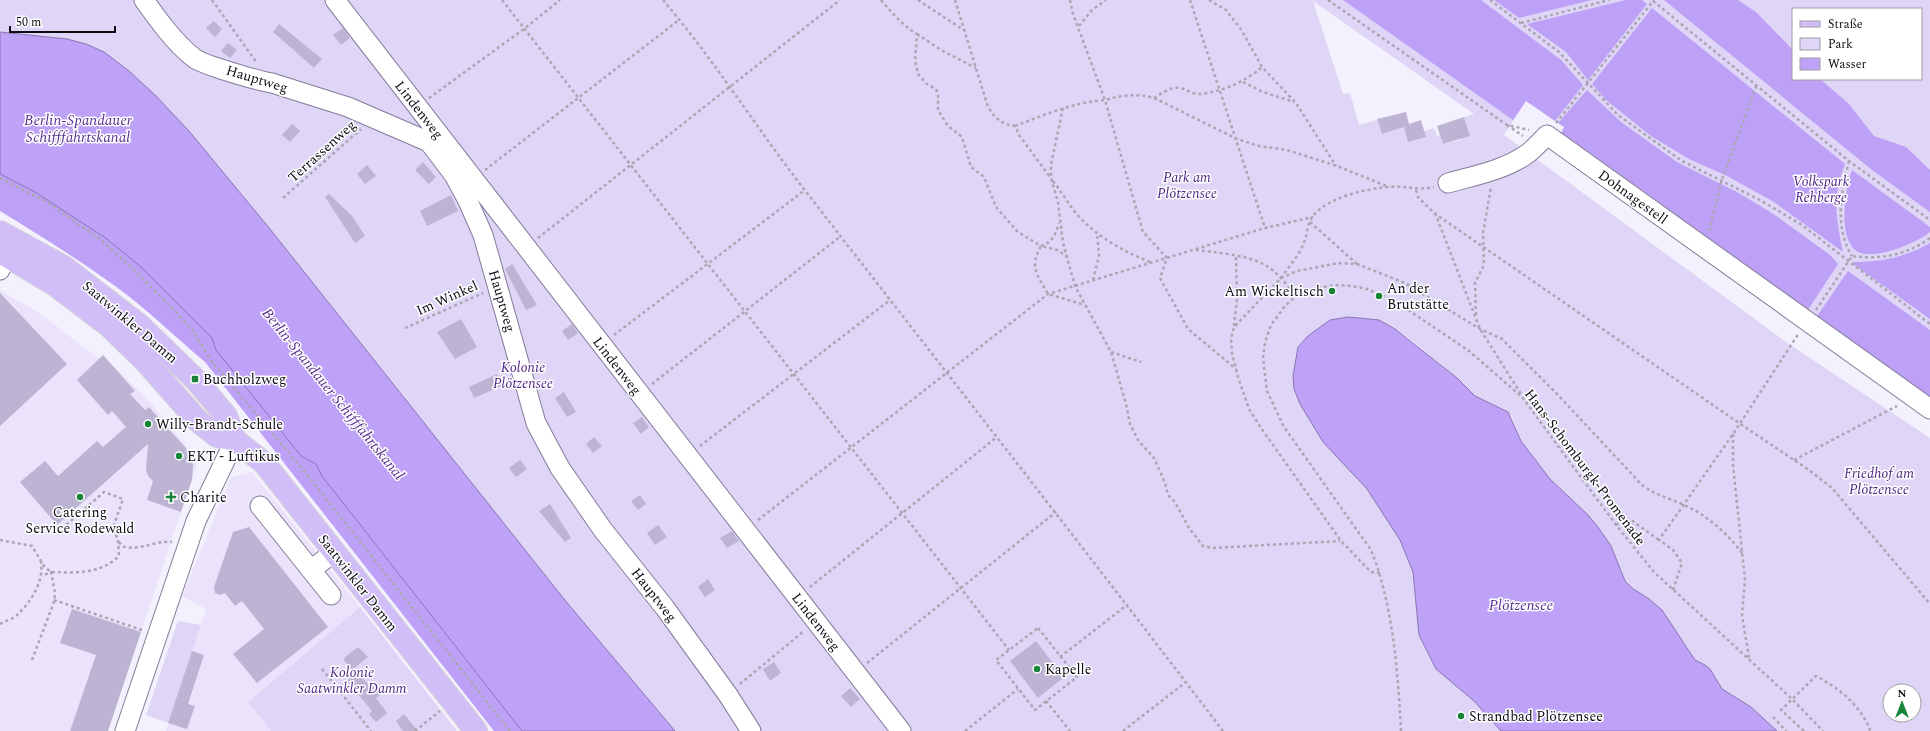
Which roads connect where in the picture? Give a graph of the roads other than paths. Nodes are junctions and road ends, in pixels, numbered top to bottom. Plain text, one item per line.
1 (144, 0) edge
2 (335, 0) edge
3 (459, 171) junction
4 (1448, 184) road end
5 (0, 232) edge
6 (7, 256) edge
7 (1930, 409) edge
8 (235, 440) junction
9 (260, 506) dead end
10 (334, 552) junction
11 (311, 570) junction
12 (331, 595) dead end
13 (125, 731) edge
14 (476, 731) edge
15 (751, 731) edge
16 (901, 731) edge

1 - 3 street, Hauptweg
2 - 3 street, Lindenweg
3 - 15 street, Hauptweg
3 - 16 street, Lindenweg
4 - 7 street, Dohnagestell
5 - 6 main road, Saatwinkler Damm
6 - 8 main road, Saatwinkler Damm
8 - 10 main road, Saatwinkler Damm
8 - 13 street
9 - 11 street
10 - 11 street
10 - 14 main road, Saatwinkler Damm
11 - 12 street

